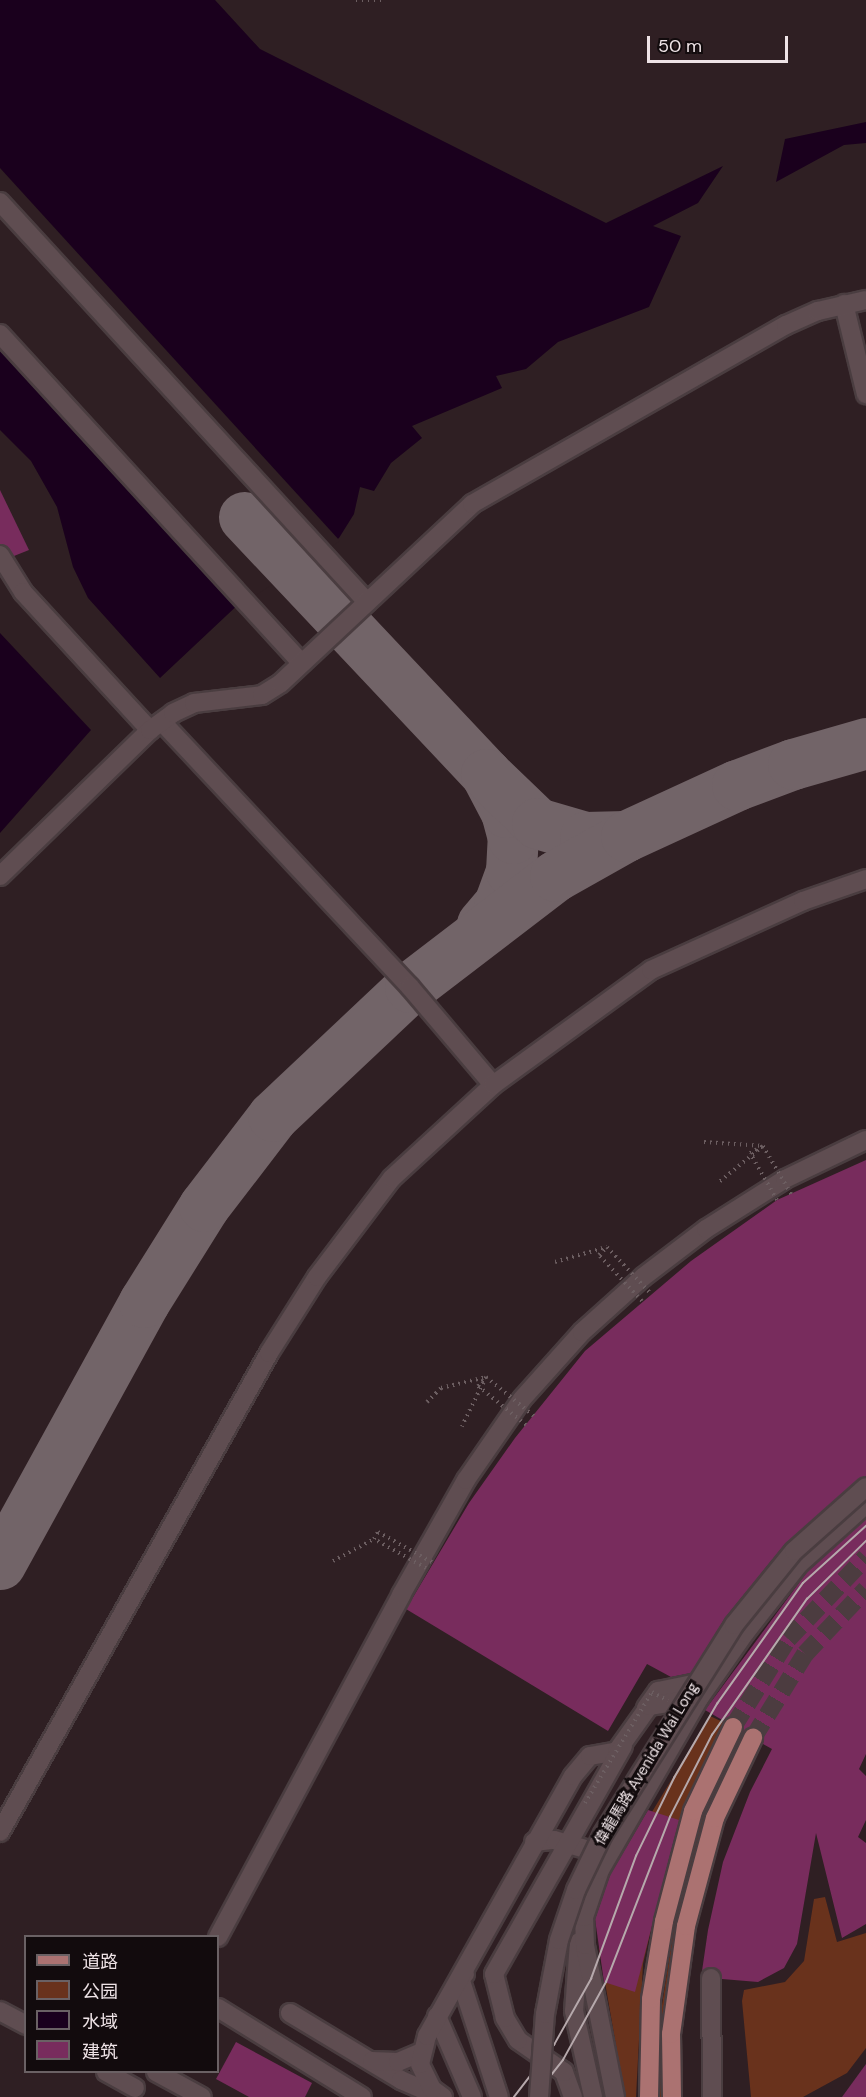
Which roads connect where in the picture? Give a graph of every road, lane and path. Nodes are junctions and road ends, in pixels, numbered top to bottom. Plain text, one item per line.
1 (356, 0) edge
2 (386, 0) edge
3 (0, 202) edge
4 (866, 300) edge
5 (844, 304) junction
6 (0, 334) edge
7 (866, 394) edge
8 (0, 555) edge
9 (367, 602) junction
10 (301, 663) junction
11 (156, 726) junction
12 (0, 876) edge
13 (866, 879) edge
14 (493, 1085) junction
15 (866, 1140) edge
16 (704, 1142) dead end
17 (764, 1146) junction
18 (750, 1153) junction
19 (718, 1183) dead end
20 (791, 1194) dead end
21 (777, 1200) dead end
22 (607, 1247) junction
23 (555, 1262) dead end
24 (651, 1294) dead end
25 (642, 1301) dead end
26 (486, 1377) junction
27 (478, 1386) junction
28 (427, 1402) dead end
29 (534, 1416) dead end
30 (526, 1425) dead end
31 (462, 1426) dead end
32 (866, 1487) edge
33 (866, 1504) edge
34 (374, 1539) junction
35 (333, 1561) dead end
36 (432, 1562) dead end
37 (426, 1568) dead end
38 (715, 1677) junction
39 (700, 1697) junction
40 (663, 1698) dead end
41 (645, 1709) junction
42 (733, 1727) tunnel mouth
43 (753, 1738) tunnel mouth
44 (624, 1744) junction
45 (585, 1803) dead end
46 (0, 1832) edge
47 (534, 1842) junction
48 (568, 1843) junction
49 (611, 1846) junction
50 (584, 1917) junction
51 (219, 1935) edge
52 (488, 1958) junction
53 (460, 1978) junction
54 (711, 1978) dead end
55 (219, 2009) edge
56 (0, 2011) edge
57 (290, 2013) dead end
58 (437, 2016) junction
59 (24, 2024) edge
60 (422, 2052) junction
61 (367, 2060) junction
62 (107, 2073) edge
63 (143, 2073) edge
64 (158, 2073) edge
65 (133, 2093) edge
66 (672, 2096) edge
67 (202, 2097) edge
68 (362, 2097) edge
69 (441, 2097) edge
70 (472, 2097) edge
71 (499, 2097) edge
72 (539, 2097) edge
73 (573, 2097) edge
74 (593, 2097) edge
75 (615, 2097) edge
76 (649, 2097) edge
77 (712, 2097) edge

1 - 2 path
3 - 9 street
4 - 5 street
5 - 7 street
5 - 9 street
6 - 10 street
8 - 11 street
9 - 10 street
10 - 11 street
11 - 12 street
11 - 14 street
13 - 14 street
14 - 46 street
15 - 51 street
16 - 17 path
17 - 18 path, bridge
17 - 20 path, bridge
18 - 19 path
18 - 21 path, bridge
22 - 23 path
22 - 24 path, bridge
22 - 25 path, bridge
26 - 27 path, bridge
26 - 28 path
26 - 29 path, bridge
27 - 30 path, bridge
27 - 31 path
32 - 72 street, 偉龍馬路 Avenida Wai Long, bridge
33 - 38 street, 偉龍馬路 Avenida Wai Long
34 - 35 path
34 - 36 path, bridge
34 - 37 path, bridge
38 - 39 street, 偉龍馬路 Avenida Wai Long
38 - 41 street
39 - 41 street
39 - 49 street, 偉龍馬路 Avenida Wai Long
40 - 45 path, bridge
41 - 44 street
42 - 76 main road
43 - 66 main road
44 - 47 street
44 - 48 street
47 - 48 street
47 - 52 street
48 - 49 street
48 - 52 street
49 - 50 street, 偉龍馬路 Avenida Wai Long
50 - 74 street
50 - 75 street, 偉龍馬路 Avenida Wai Long
52 - 53 street
52 - 73 street
53 - 58 street
53 - 71 street
54 - 77 street
55 - 68 street
56 - 59 street
57 - 61 street
58 - 60 street
58 - 70 street
60 - 61 street
60 - 69 street
61 - 69 street
62 - 65 street
63 - 65 street
64 - 67 street

